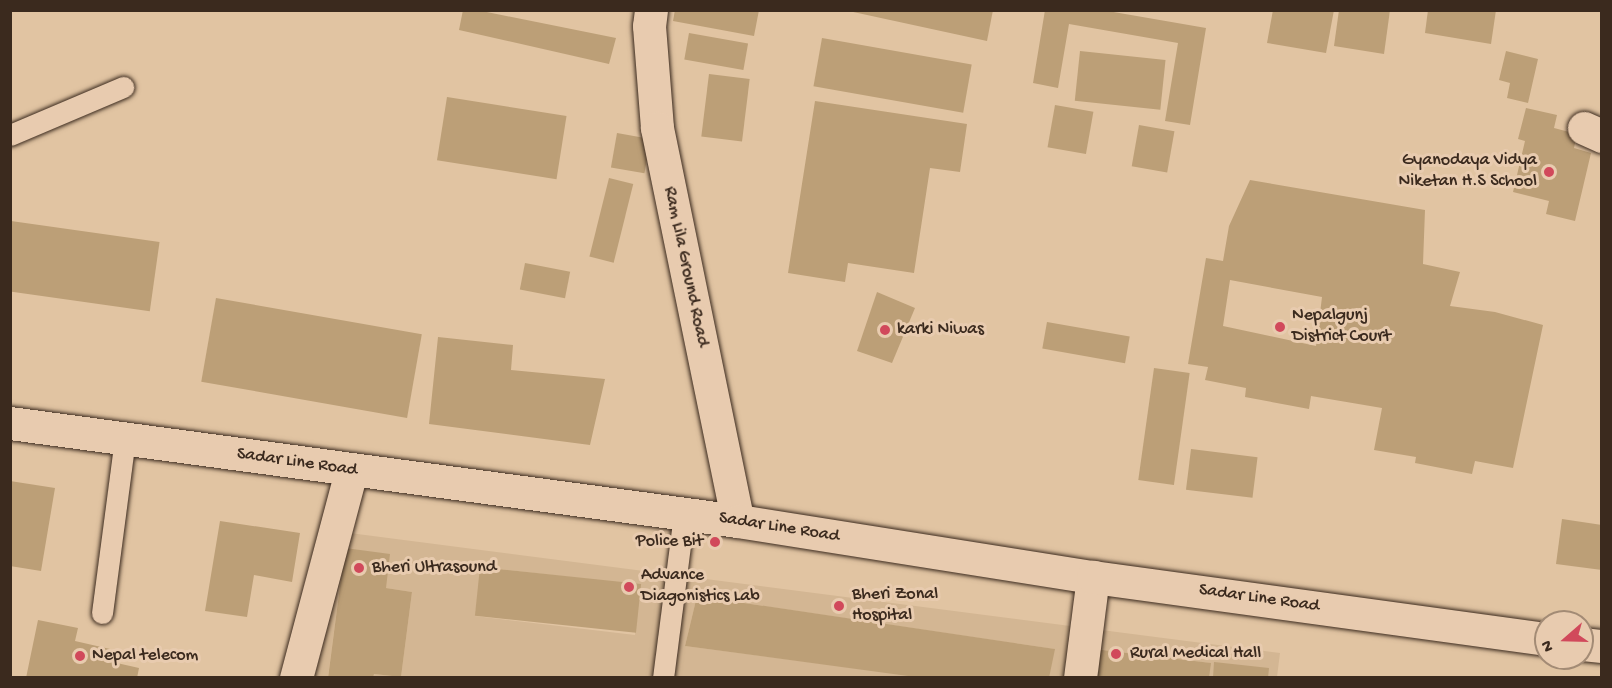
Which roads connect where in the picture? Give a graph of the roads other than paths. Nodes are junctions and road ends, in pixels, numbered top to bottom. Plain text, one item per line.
1 (651, 10) edge
2 (123, 87) dead end
3 (10, 135) edge
4 (10, 423) edge
5 (125, 438) junction
6 (351, 471) junction
7 (684, 514) junction
8 (738, 521) junction
9 (1093, 576) junction
10 (102, 613) dead end
11 (1534, 637) edge
12 (296, 678) edge
13 (663, 678) edge
14 (1080, 678) edge

1 - 8 main road, Ram Lila Ground Road
2 - 3 lane
4 - 5 main road, Sadar Line Road
5 - 6 main road, Sadar Line Road
5 - 10 lane
6 - 7 main road, Sadar Line Road
6 - 12 main road
7 - 8 main road, Sadar Line Road
7 - 13 lane
8 - 9 main road, Sadar Line Road
9 - 11 main road, Sadar Line Road
9 - 14 main road

